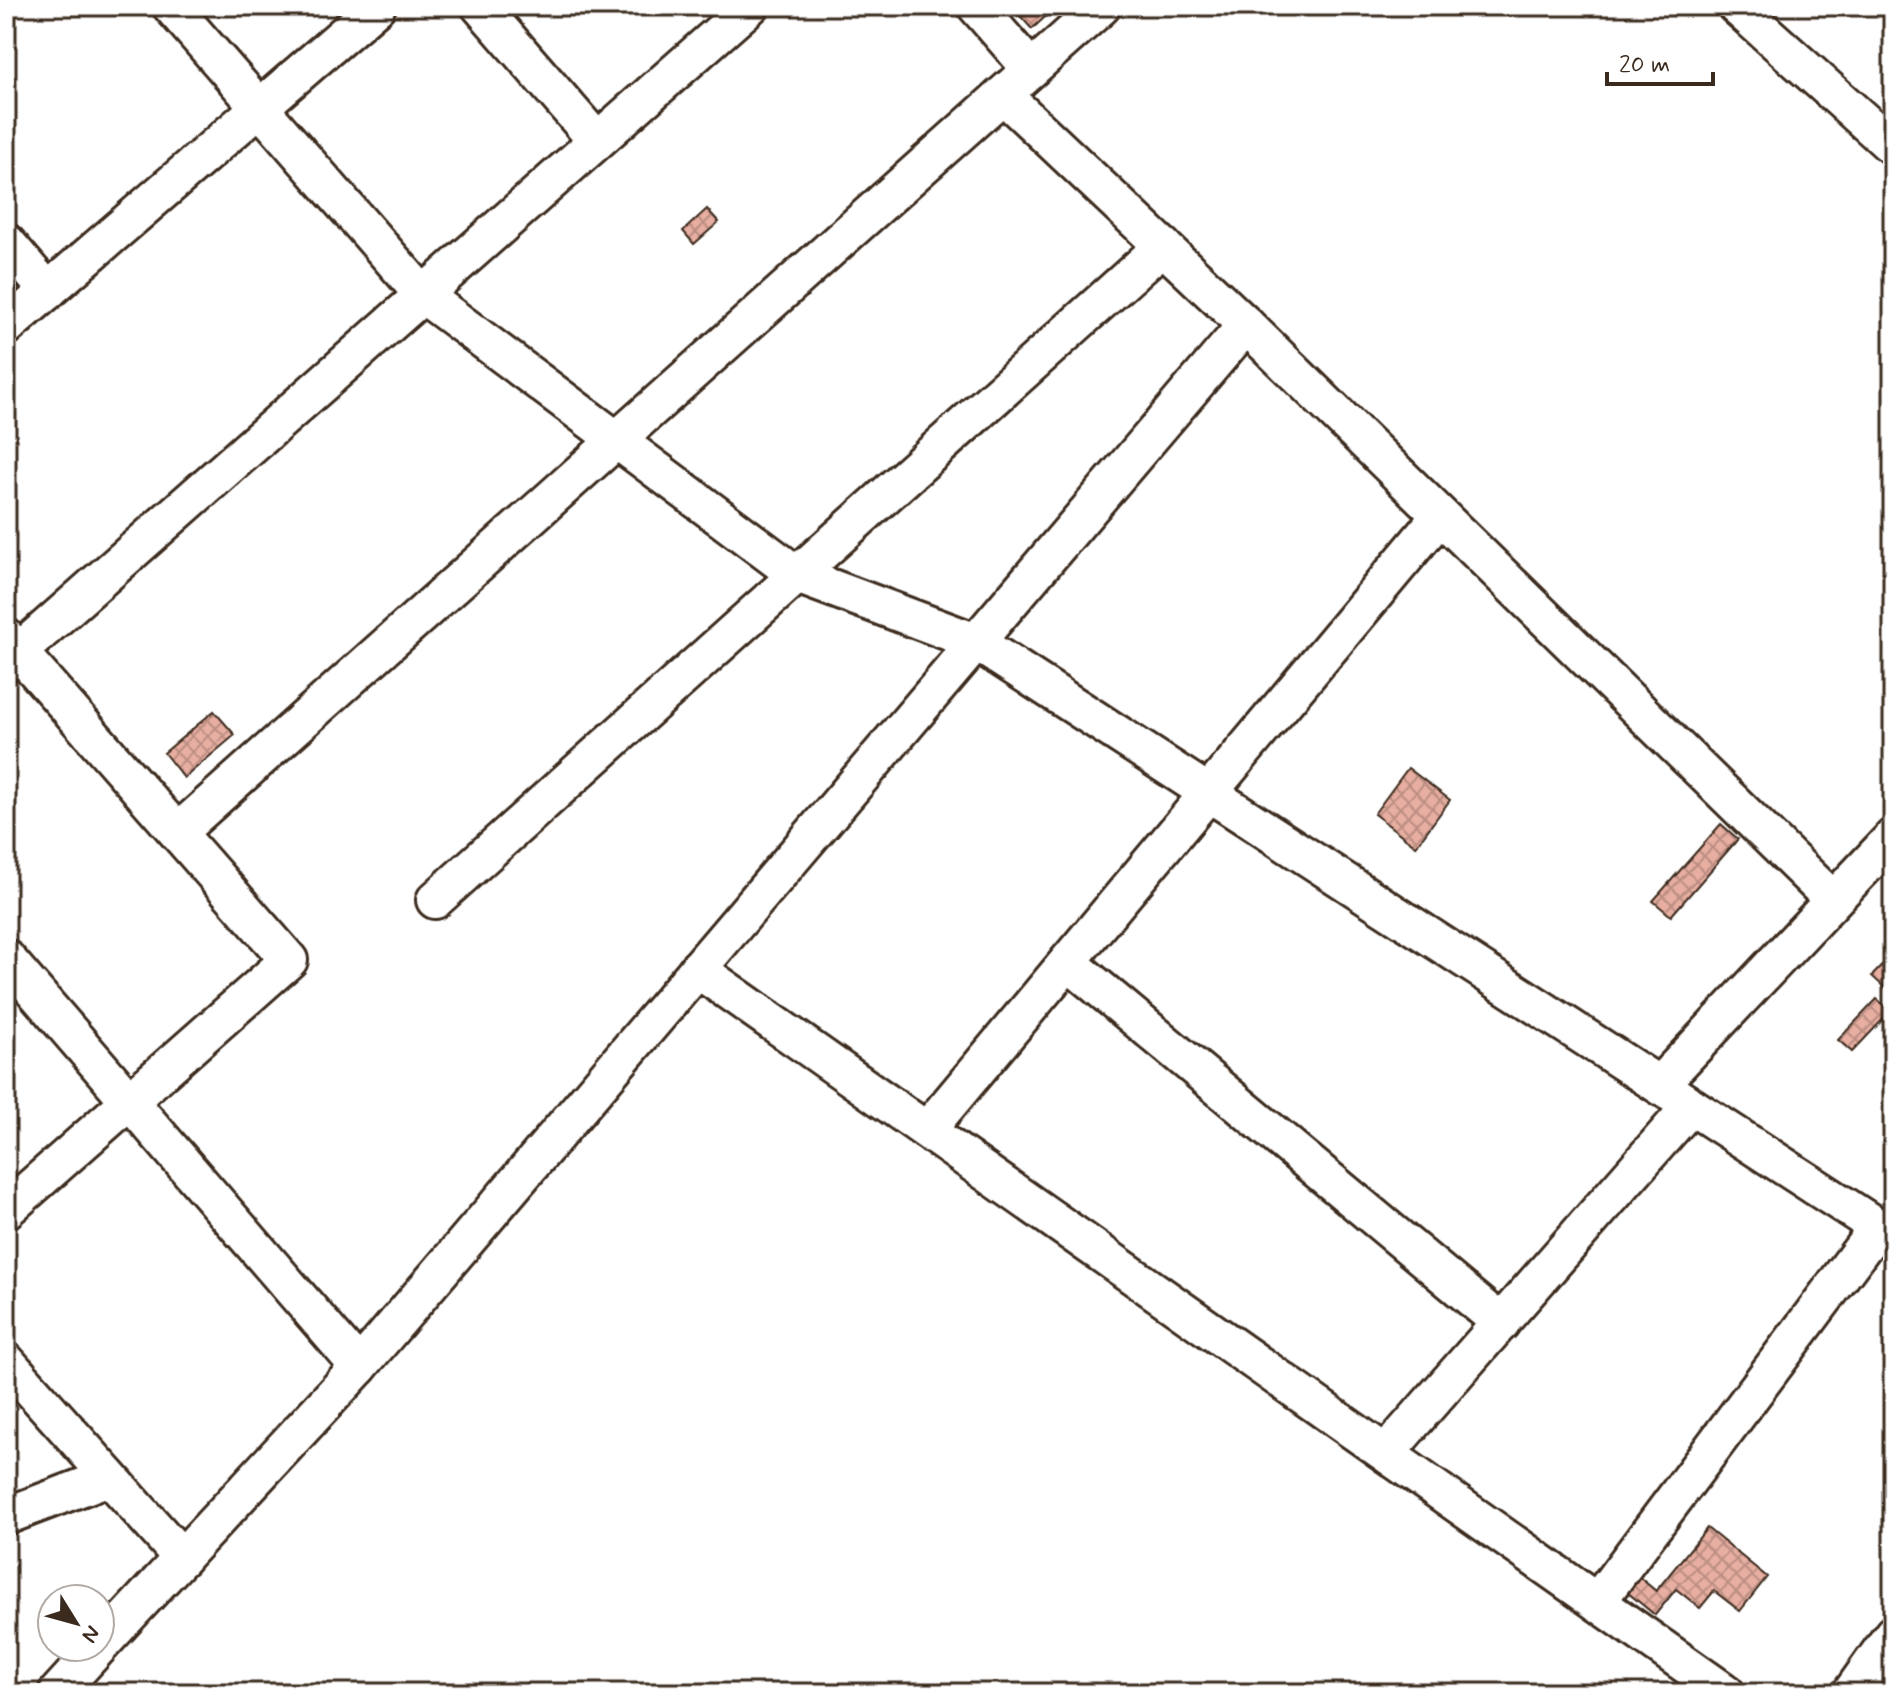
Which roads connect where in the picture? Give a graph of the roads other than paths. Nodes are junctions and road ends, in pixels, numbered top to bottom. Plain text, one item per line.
1 (171, 6) edge
2 (377, 6) edge
3 (480, 6) edge
4 (750, 6) edge
5 (976, 6) edge
6 (1102, 6) edge
7 (1736, 6) edge
8 (1031, 69) junction
9 (1003, 95) junction
10 (259, 108) junction
11 (1888, 134) edge
12 (597, 141) junction
13 (6, 242) edge
14 (1163, 246) junction
15 (48, 291) junction
16 (423, 295) junction
17 (1246, 325) junction
18 (6, 327) edge
19 (616, 440) junction
20 (1440, 516) junction
21 (797, 575) junction
22 (976, 642) junction
23 (10, 651) edge
24 (1209, 793) junction
25 (178, 832) junction
26 (1893, 837) edge
27 (435, 900) dead end
28 (1833, 900) junction
29 (6, 958) edge
30 (1068, 962) junction
31 (697, 969) junction
32 (1659, 1085) junction
33 (129, 1102) junction
34 (1691, 1106) junction
35 (927, 1130) junction
36 (6, 1210) edge
37 (1885, 1232) edge
38 (1501, 1323) junction
39 (6, 1361) edge
40 (359, 1367) junction
41 (1386, 1453) junction
42 (109, 1477) junction
43 (6, 1516) edge
44 (182, 1558) junction
45 (1597, 1602) junction
46 (116, 1630) edge
47 (1893, 1634) edge
48 (85, 1663) edge
49 (57, 1693) edge
50 (1726, 1693) edge
51 (1851, 1693) edge

1 - 10 street
2 - 10 street
3 - 12 street
4 - 12 street
5 - 8 street
6 - 8 street
7 - 11 street
8 - 9 street
9 - 14 street
9 - 19 street
10 - 15 street
10 - 16 street
12 - 16 street
13 - 15 street
14 - 17 street
14 - 21 street
15 - 18 street
16 - 19 street
16 - 23 street
17 - 20 street
17 - 22 street
19 - 21 street
19 - 25 street
20 - 24 street
20 - 28 street
21 - 22 street
21 - 27 street
22 - 24 street
22 - 31 street
23 - 25 street
24 - 30 street
24 - 32 street
25 - 33 street
26 - 28 street
28 - 32 street
29 - 33 street
30 - 35 street
30 - 38 street
31 - 35 street
31 - 40 street
32 - 34 street
33 - 36 street
33 - 40 street
34 - 37 street
34 - 38 street
35 - 41 street
37 - 45 street
38 - 41 street
39 - 42 street
40 - 44 street
41 - 45 street
42 - 43 street
42 - 44 street
44 - 46 street
45 - 50 street
47 - 51 street
48 - 49 street

